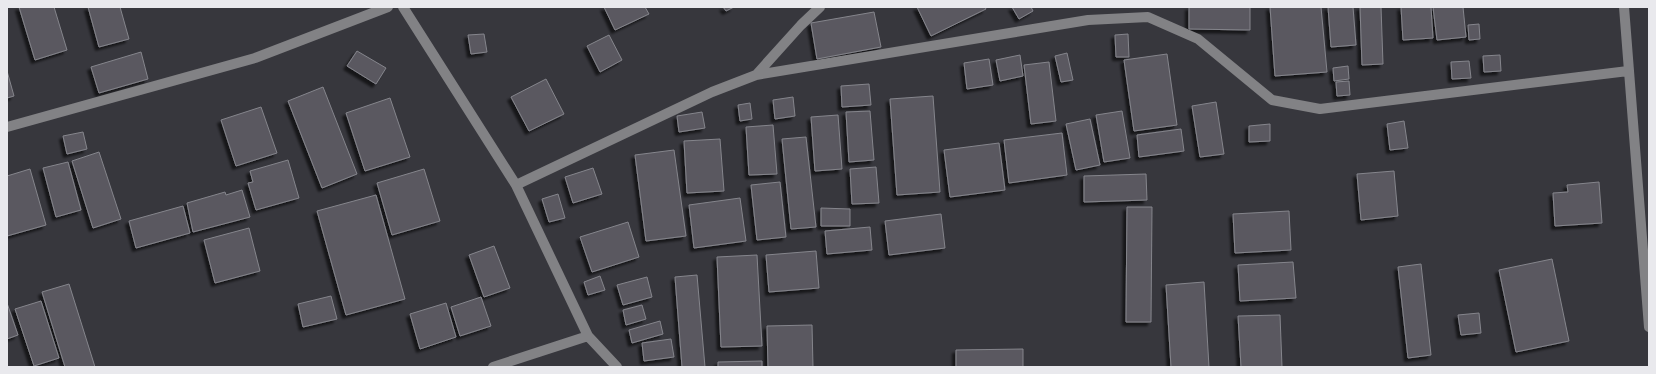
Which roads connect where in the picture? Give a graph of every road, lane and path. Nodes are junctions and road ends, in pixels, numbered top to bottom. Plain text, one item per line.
1 (388, 7) edge
2 (404, 7) edge
3 (820, 7) edge
4 (1624, 7) edge
5 (1628, 71) junction
6 (756, 75) junction
7 (7, 127) edge
8 (516, 185) junction
9 (1649, 327) edge
10 (588, 336) junction
11 (493, 367) edge
12 (617, 367) edge

1 - 7 street
2 - 8 street
3 - 6 street
4 - 5 street
5 - 6 street
5 - 9 street
6 - 8 street
8 - 10 street
10 - 11 street
10 - 12 street

